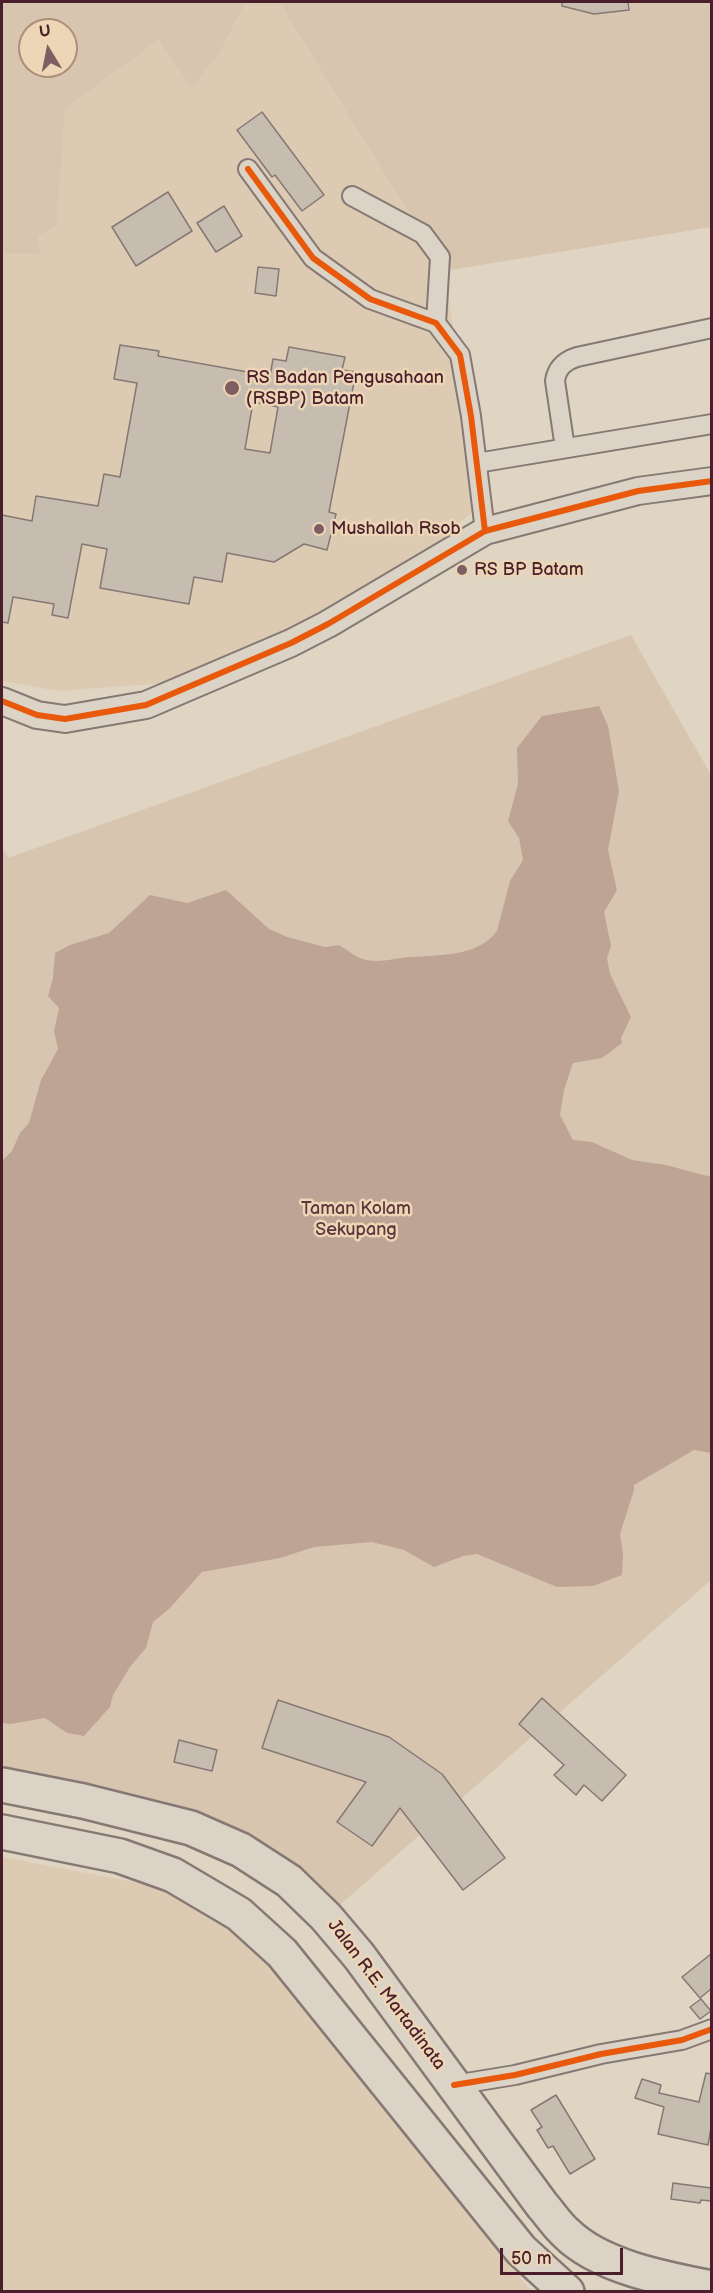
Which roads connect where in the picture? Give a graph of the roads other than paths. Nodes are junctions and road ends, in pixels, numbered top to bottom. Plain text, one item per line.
1 (248, 169) dead end
2 (352, 196) dead end
3 (436, 323) junction
4 (711, 328) edge
5 (711, 424) edge
6 (565, 448) junction
7 (477, 463) junction
8 (711, 482) edge
9 (486, 531) junction
10 (2, 701) edge
11 (2, 1785) edge
12 (2, 1832) edge
13 (711, 2029) edge
14 (454, 2085) junction
15 (711, 2288) edge
16 (567, 2292) edge

1 - 3 street
2 - 3 street
3 - 7 street
4 - 6 street
5 - 6 street
6 - 7 street
7 - 9 street
8 - 9 street
9 - 10 street
11 - 14 highway, Jalan R.E. Martadinata
12 - 16 highway
13 - 14 street
14 - 15 highway, Jalan R.E. Martadinata

